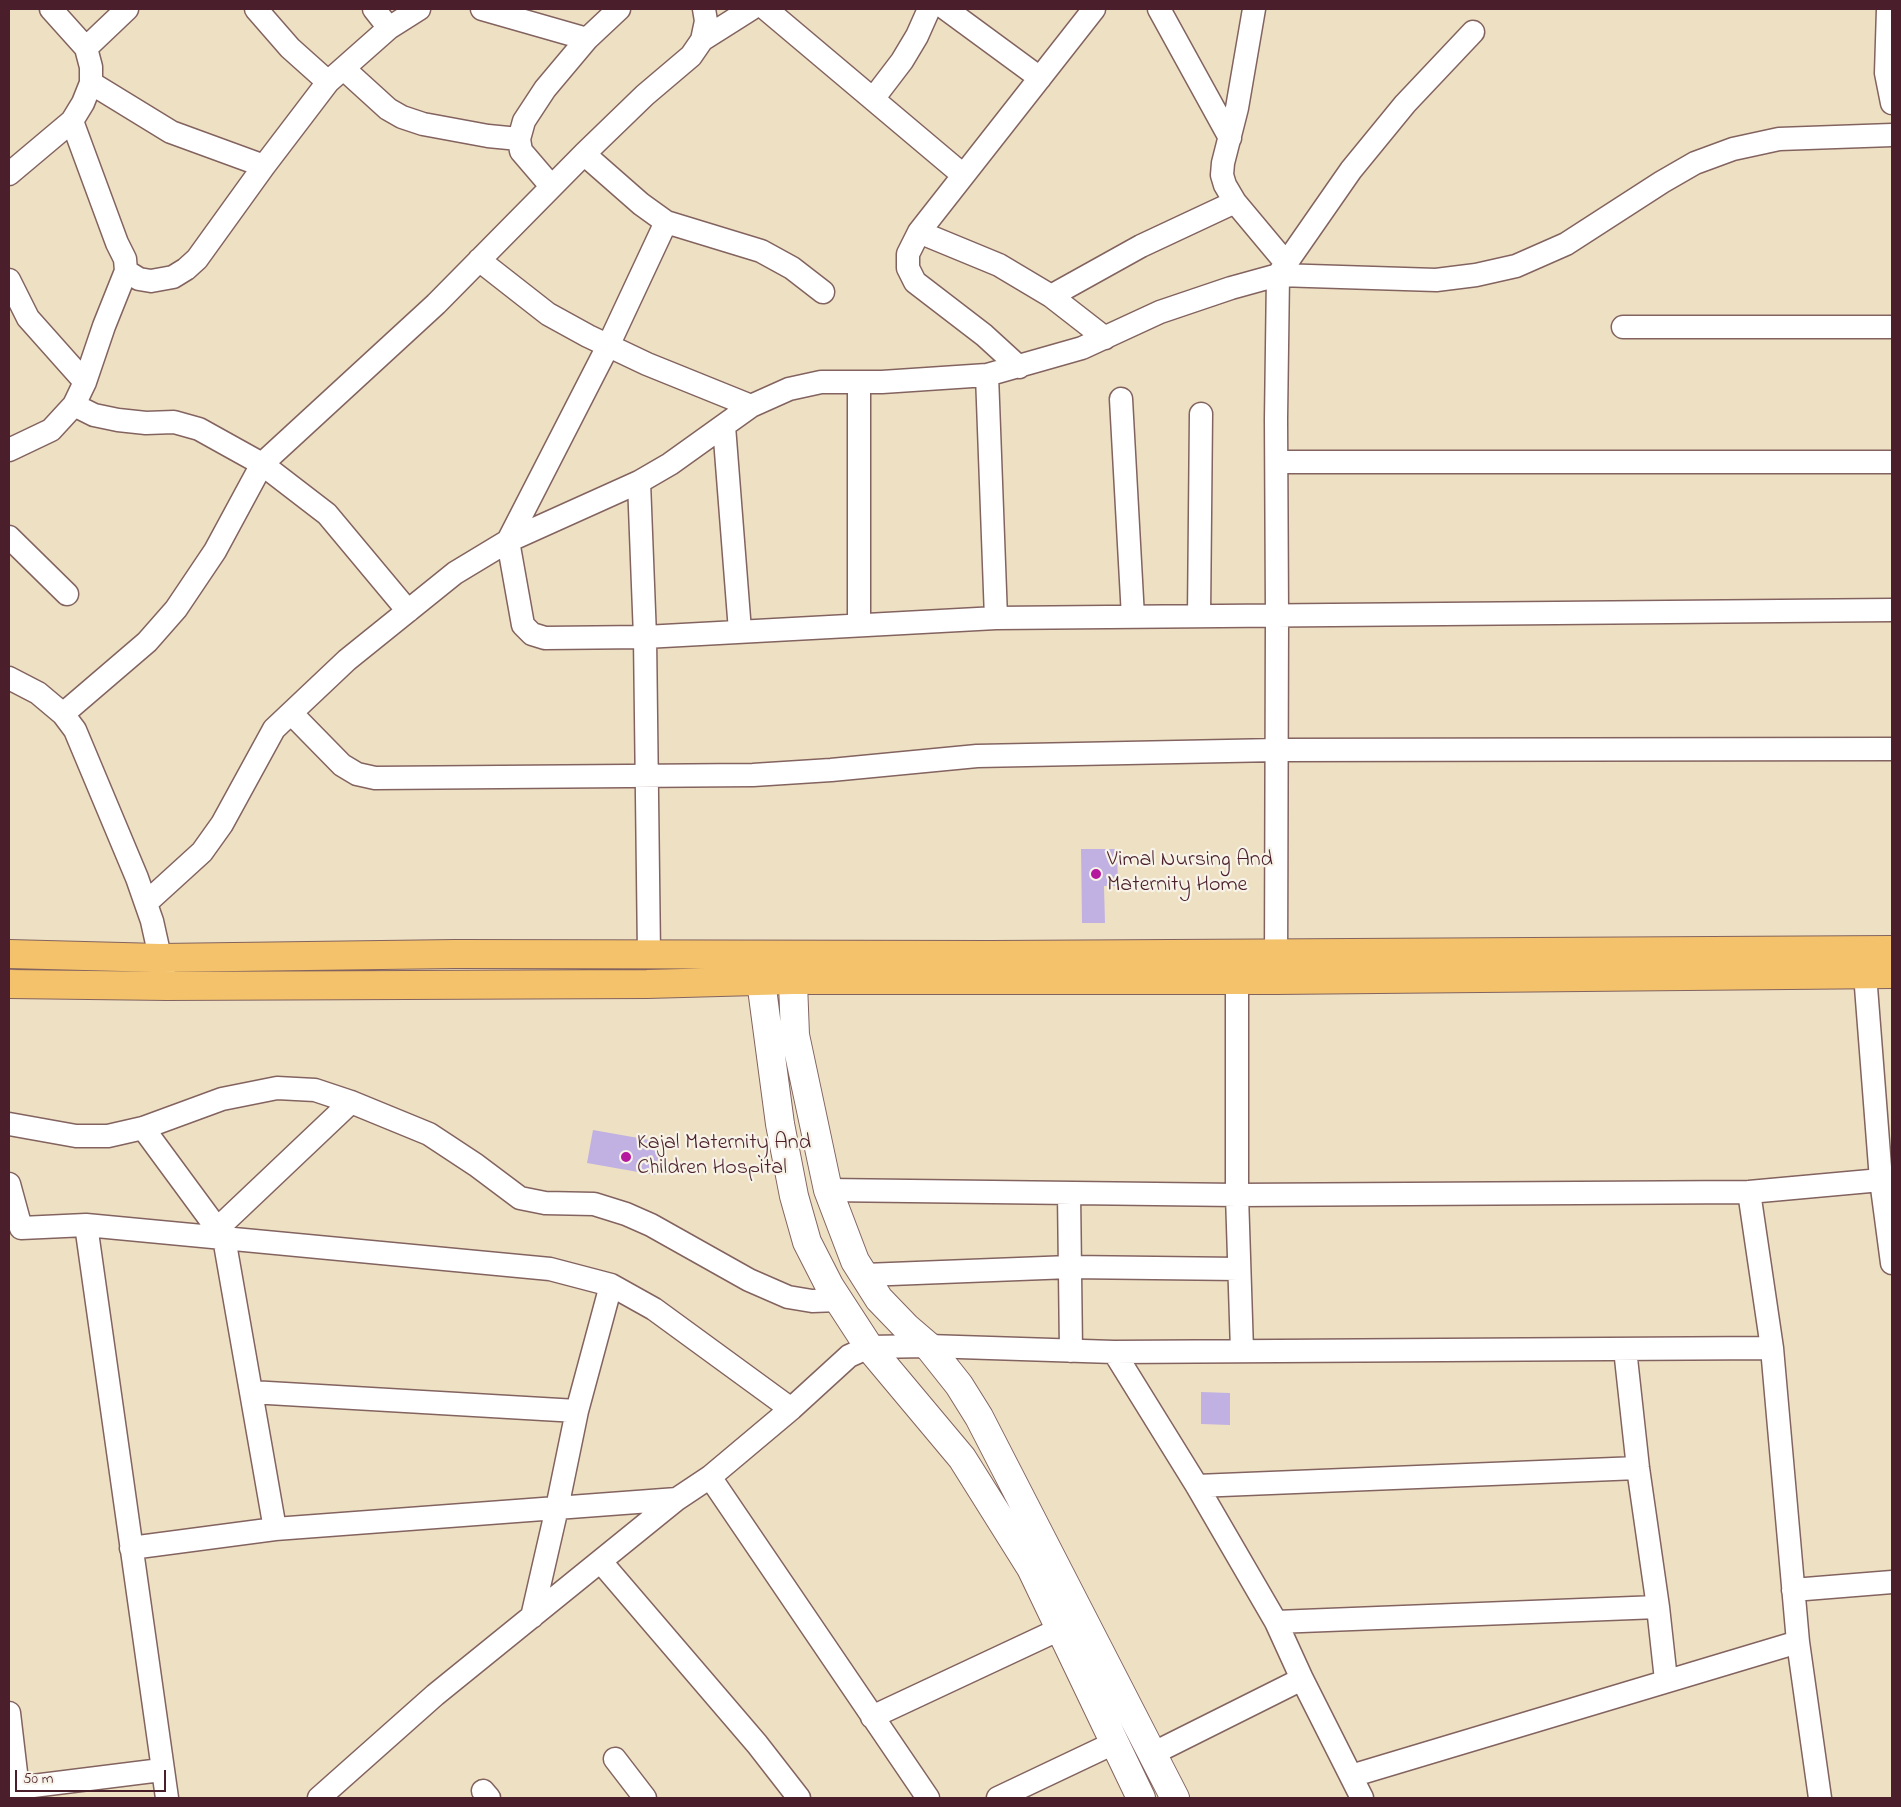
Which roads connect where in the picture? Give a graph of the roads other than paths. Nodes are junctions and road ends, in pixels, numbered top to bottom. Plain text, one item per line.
1 (51, 9) edge
2 (127, 9) edge
3 (256, 9) edge
4 (374, 9) edge
5 (419, 9) edge
6 (482, 9) edge
7 (619, 9) edge
8 (704, 9) edge
9 (751, 9) edge
10 (766, 9) edge
11 (932, 9) edge
12 (1094, 9) edge
13 (1159, 9) edge
14 (1254, 9) edge
15 (1888, 9) edge
16 (389, 28) junction
17 (1473, 32) dead end
18 (587, 39) junction
19 (702, 40) junction
20 (86, 48) junction
21 (336, 76) junction
22 (1040, 78) junction
23 (91, 83) junction
24 (873, 99) junction
25 (1892, 103) edge
26 (72, 121) junction
27 (1892, 135) edge
28 (1230, 138) junction
29 (518, 139) junction
30 (584, 154) junction
31 (264, 166) junction
32 (9, 174) edge
33 (963, 175) junction
34 (551, 186) junction
35 (1235, 202) junction
36 (666, 222) junction
37 (918, 232) junction
38 (479, 260) junction
39 (1282, 269) junction
40 (126, 271) junction
41 (9, 280) edge
42 (823, 292) dead end
43 (1051, 296) junction
44 (1623, 327) dead end
45 (1892, 327) edge
46 (1105, 338) junction
47 (608, 346) junction
48 (1019, 367) junction
49 (987, 375) junction
50 (85, 382) junction
51 (859, 382) junction
52 (1121, 399) dead end
53 (74, 405) junction
54 (751, 406) junction
55 (1201, 414) dead end
56 (724, 426) junction
57 (9, 450) edge
58 (1277, 462) junction
59 (1892, 462) edge
60 (262, 464) junction
61 (639, 482) junction
62 (9, 537) edge
63 (508, 541) junction
64 (66, 594) dead end
65 (1892, 610) edge
66 (408, 611) junction
67 (1277, 615) junction
68 (1199, 616) junction
69 (1133, 617) junction
70 (996, 618) junction
71 (859, 625) junction
72 (740, 631) junction
73 (645, 636) junction
74 (9, 678) edge
75 (63, 714) junction
76 (291, 714) junction
77 (1892, 749) edge
78 (1277, 750) junction
79 (646, 774) junction
80 (146, 903) junction
81 (1892, 950) edge
82 (9, 954) edge
83 (649, 955) junction
84 (160, 958) junction
85 (792, 967) junction
86 (1276, 967) junction
87 (761, 968) junction
88 (1865, 974) junction
89 (1892, 974) edge
90 (1237, 980) junction
91 (9, 984) edge
92 (167, 986) junction
93 (351, 1102) junction
94 (9, 1124) edge
95 (143, 1128) junction
96 (1881, 1180) junction
97 (9, 1184) edge
98 (828, 1190) junction
99 (1749, 1192) junction
100 (1069, 1193) junction
101 (1237, 1195) junction
102 (86, 1225) junction
103 (15, 1233) edge
104 (220, 1233) junction
105 (1892, 1263) edge
106 (1070, 1266) junction
107 (1239, 1269) junction
108 (865, 1275) junction
109 (611, 1285) junction
110 (839, 1300) junction
111 (928, 1346) junction
112 (869, 1347) junction
113 (1772, 1348) junction
114 (1625, 1349) junction
115 (1071, 1351) junction
116 (1114, 1352) junction
117 (1242, 1352) junction
118 (251, 1392) junction
119 (791, 1409) junction
120 (577, 1411) junction
121 (1638, 1468) junction
122 (710, 1477) junction
123 (1197, 1486) junction
124 (677, 1499) junction
125 (557, 1508) junction
126 (275, 1529) junction
127 (131, 1548) junction
128 (601, 1562) junction
129 (1892, 1582) edge
130 (1793, 1590) junction
131 (1658, 1607) junction
132 (532, 1617) junction
133 (1276, 1622) junction
134 (1060, 1629) junction
135 (1798, 1642) junction
136 (1302, 1679) junction
137 (1666, 1680) junction
138 (9, 1713) edge
139 (872, 1717) junction
140 (1114, 1744) junction
141 (1152, 1754) junction
142 (615, 1759) dead end
143 (162, 1770) junction
144 (1351, 1776) junction
145 (18, 1793) edge
146 (166, 1798) edge
147 (319, 1798) edge
148 (645, 1798) edge
149 (799, 1798) edge
150 (928, 1798) edge
151 (998, 1798) edge
152 (1140, 1798) edge
153 (1175, 1798) edge
154 (1362, 1798) edge
155 (1820, 1798) edge

1 - 20 street
2 - 20 street
3 - 21 street
4 - 16 street
5 - 16 street
6 - 18 street
7 - 18 street
8 - 19 street
9 - 19 street
10 - 24 street
11 - 22 street
11 - 24 street
12 - 22 street
13 - 28 street
14 - 28 street
15 - 25 street
16 - 21 street
17 - 39 street
18 - 29 street
19 - 30 street
20 - 23 street
21 - 29 street
21 - 31 street
22 - 33 street
23 - 26 street
23 - 31 street
24 - 33 street
26 - 32 street
26 - 40 street
27 - 39 street
28 - 35 street
29 - 34 street
30 - 34 street
30 - 36 street
31 - 40 street
33 - 37 street
34 - 38 street
35 - 39 street
35 - 43 street
36 - 42 street
36 - 47 street
37 - 43 street
37 - 48 street
38 - 47 street
38 - 60 street
39 - 46 street
39 - 58 street
40 - 50 street
41 - 50 street
43 - 46 street
44 - 45 street
46 - 48 street
47 - 54 street
47 - 63 street
48 - 49 street
49 - 51 street
49 - 70 street
50 - 53 street
51 - 54 street
51 - 71 street
52 - 69 street
53 - 57 street
53 - 60 street
54 - 56 street
55 - 68 street
56 - 61 street
56 - 72 street
58 - 59 street
58 - 67 street
60 - 66 street
60 - 75 street
61 - 63 street
61 - 73 street
62 - 64 street
63 - 66 street
63 - 73 street
65 - 67 street
66 - 76 street
67 - 68 street
67 - 78 street
68 - 69 street
69 - 70 street
70 - 71 street
71 - 72 street
72 - 73 street
73 - 79 street
74 - 75 street
75 - 80 street
76 - 79 street
76 - 80 street
77 - 78 street
78 - 79 street
78 - 86 street
79 - 83 street
80 - 84 street
81 - 86 main road
82 - 84 main road
83 - 84 main road
83 - 87 main road
84 - 92 street
85 - 86 main road
85 - 87 main road
85 - 90 main road
85 - 98 street
86 - 88 main road
86 - 90 main road
87 - 92 main road
87 - 110 street
88 - 89 main road
88 - 96 street
90 - 101 street
91 - 92 main road
93 - 95 street
93 - 104 street
93 - 110 street
94 - 95 street
95 - 104 street
96 - 99 street
96 - 105 street
97 - 103 street
98 - 100 street
98 - 108 street
99 - 101 street
99 - 113 street
100 - 101 street
100 - 106 street
101 - 107 street
102 - 103 street
102 - 104 street
102 - 127 street
104 - 109 street
104 - 118 street
106 - 107 street
106 - 108 street
106 - 115 street
107 - 117 street
108 - 111 street
109 - 119 street
109 - 120 street
110 - 112 street
111 - 112 street
111 - 115 street
111 - 141 street
112 - 119 street
112 - 134 street
113 - 114 street
113 - 130 street
114 - 117 street
114 - 121 street
115 - 116 street
116 - 117 street
116 - 123 street
118 - 120 street
118 - 126 street
119 - 122 street
120 - 125 street
121 - 123 street
121 - 131 street
122 - 124 street
122 - 139 street
123 - 133 street
124 - 125 street
124 - 128 street
125 - 126 street
125 - 132 street
126 - 127 street
127 - 143 street
128 - 132 street
128 - 149 street
129 - 130 street
130 - 135 street
131 - 133 street
131 - 137 street
132 - 147 street
133 - 136 street
134 - 139 street
134 - 140 street
135 - 137 street
135 - 155 street
136 - 141 street
136 - 144 street
137 - 144 street
138 - 145 street
139 - 150 street
140 - 151 street
140 - 152 street
141 - 153 street
142 - 148 street
143 - 145 street
143 - 146 street
144 - 154 street

